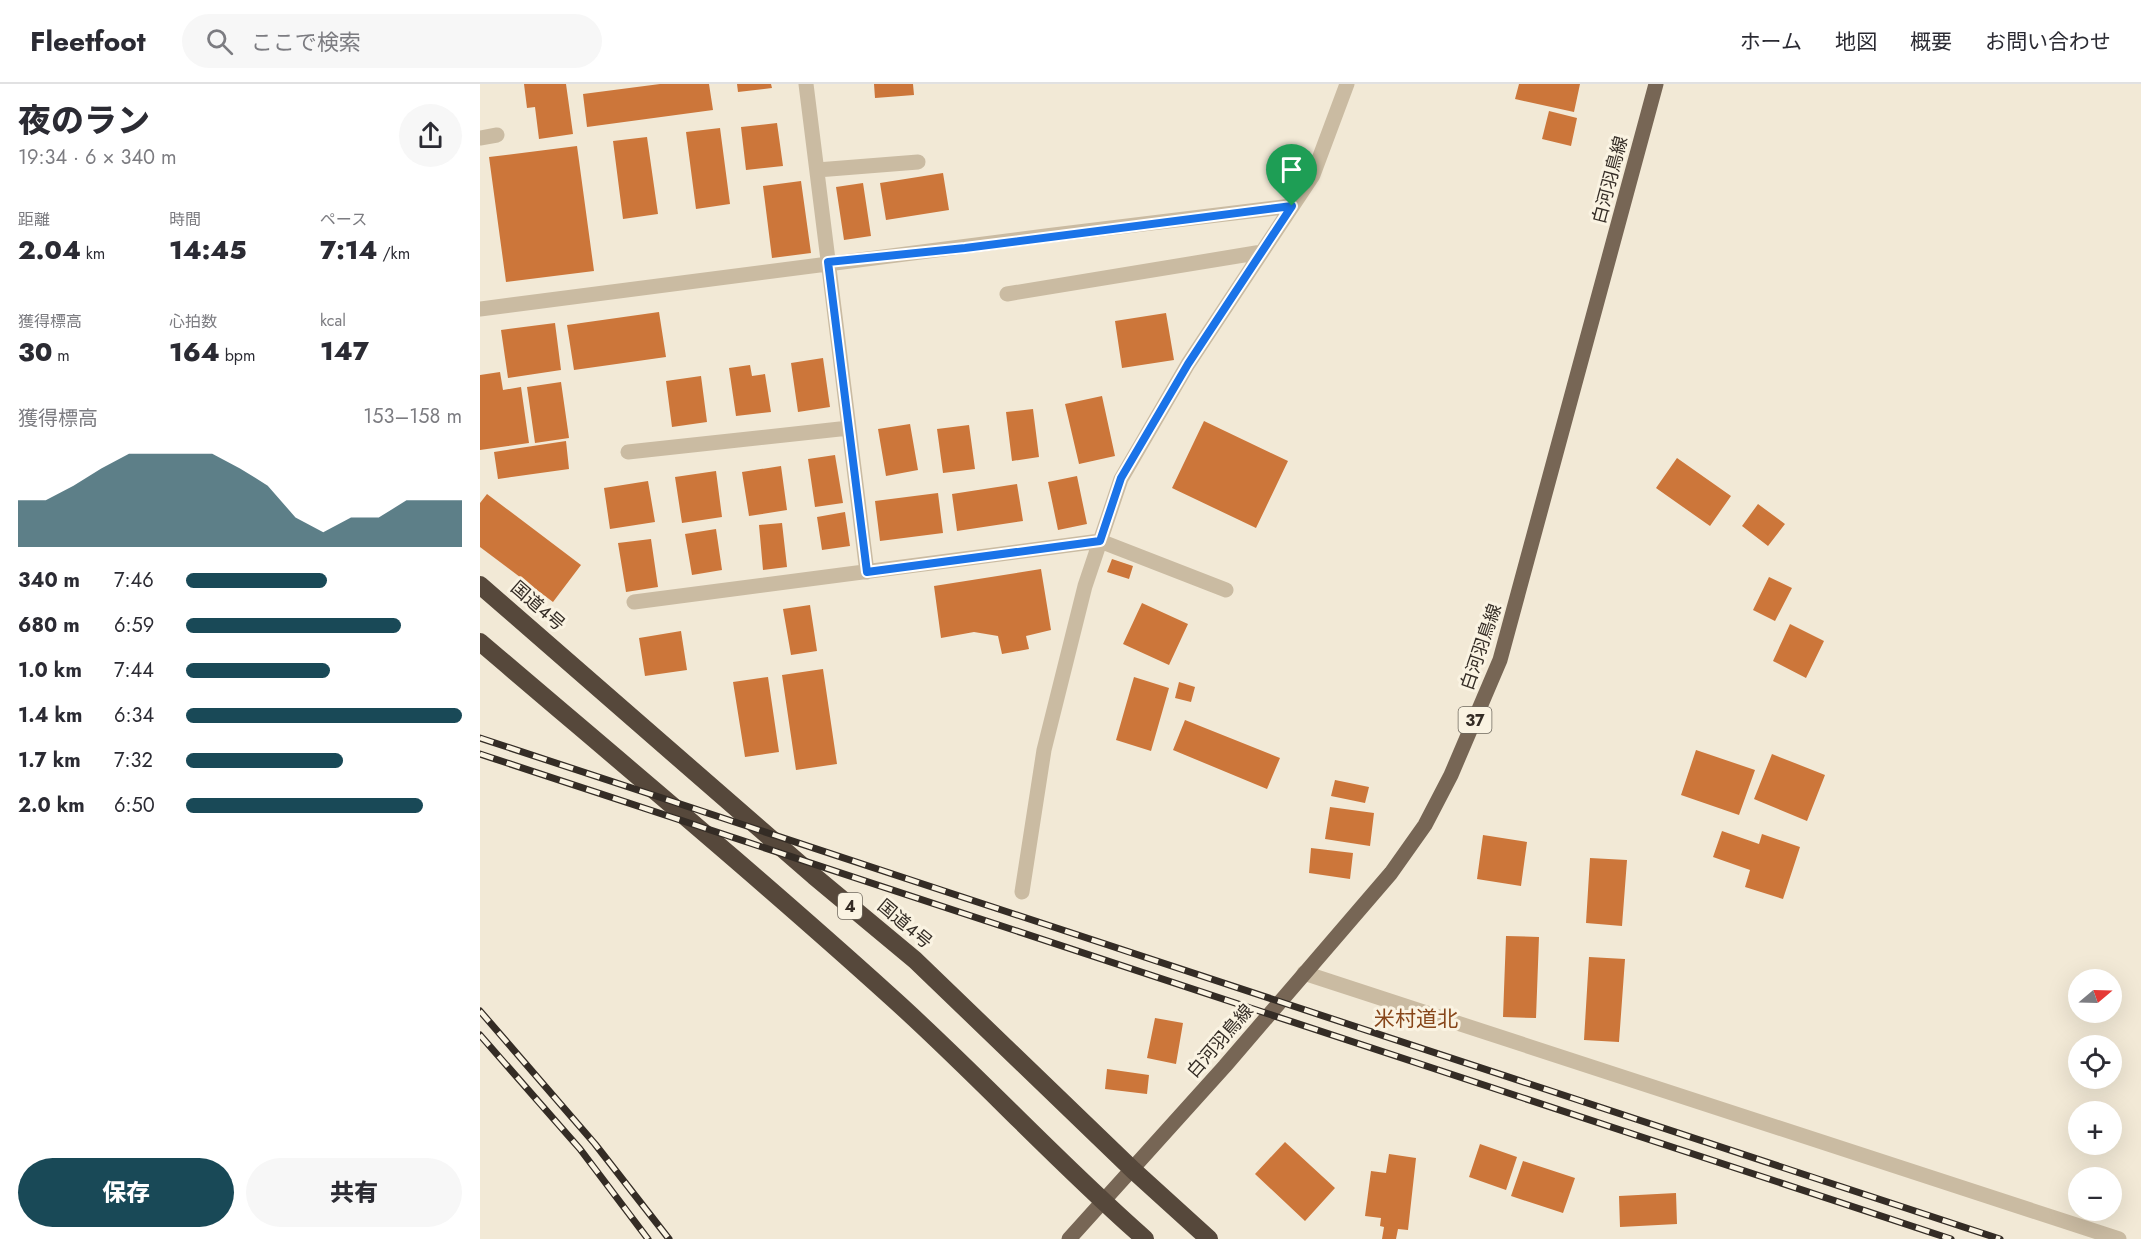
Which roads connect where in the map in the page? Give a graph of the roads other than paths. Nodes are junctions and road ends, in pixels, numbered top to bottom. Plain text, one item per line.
1 (807, 84) edge
2 (1347, 84) edge
3 (1656, 84) edge
4 (497, 135) dead end
5 (480, 138) edge
6 (918, 162) dead end
7 (817, 170) junction
8 (1292, 206) junction
9 (1262, 252) junction
10 (828, 262) junction
11 (1006, 294) dead end
12 (480, 309) edge
13 (849, 428) junction
14 (628, 452) dead end
15 (1100, 541) junction
16 (867, 572) junction
17 (480, 585) edge
18 (1226, 590) dead end
19 (634, 602) dead end
20 (480, 642) edge
21 (1022, 892) dead end
22 (1304, 974) junction
23 (1133, 1170) junction
24 (1103, 1202) junction
25 (1069, 1239) edge
26 (1145, 1239) edge
27 (1209, 1239) edge
28 (2119, 1239) edge

1 - 7 street
2 - 8 street
3 - 22 main road, 白河羽鳥線 / 37
4 - 5 street
6 - 7 street
7 - 10 street
8 - 9 street
8 - 10 street
9 - 11 street
9 - 15 street
10 - 12 street
10 - 13 street
13 - 14 street
13 - 16 street
15 - 16 street
15 - 18 street
15 - 21 street
16 - 19 street
17 - 23 highway, 国道4号 / 4
20 - 24 highway, 4
22 - 23 main road, 白河羽鳥線 / 37
22 - 28 street
23 - 24 main road, 白河羽鳥線 / 37
23 - 27 highway, 国道4号 / 4
24 - 25 main road, 白河羽鳥線 / 37
24 - 26 highway, 4

